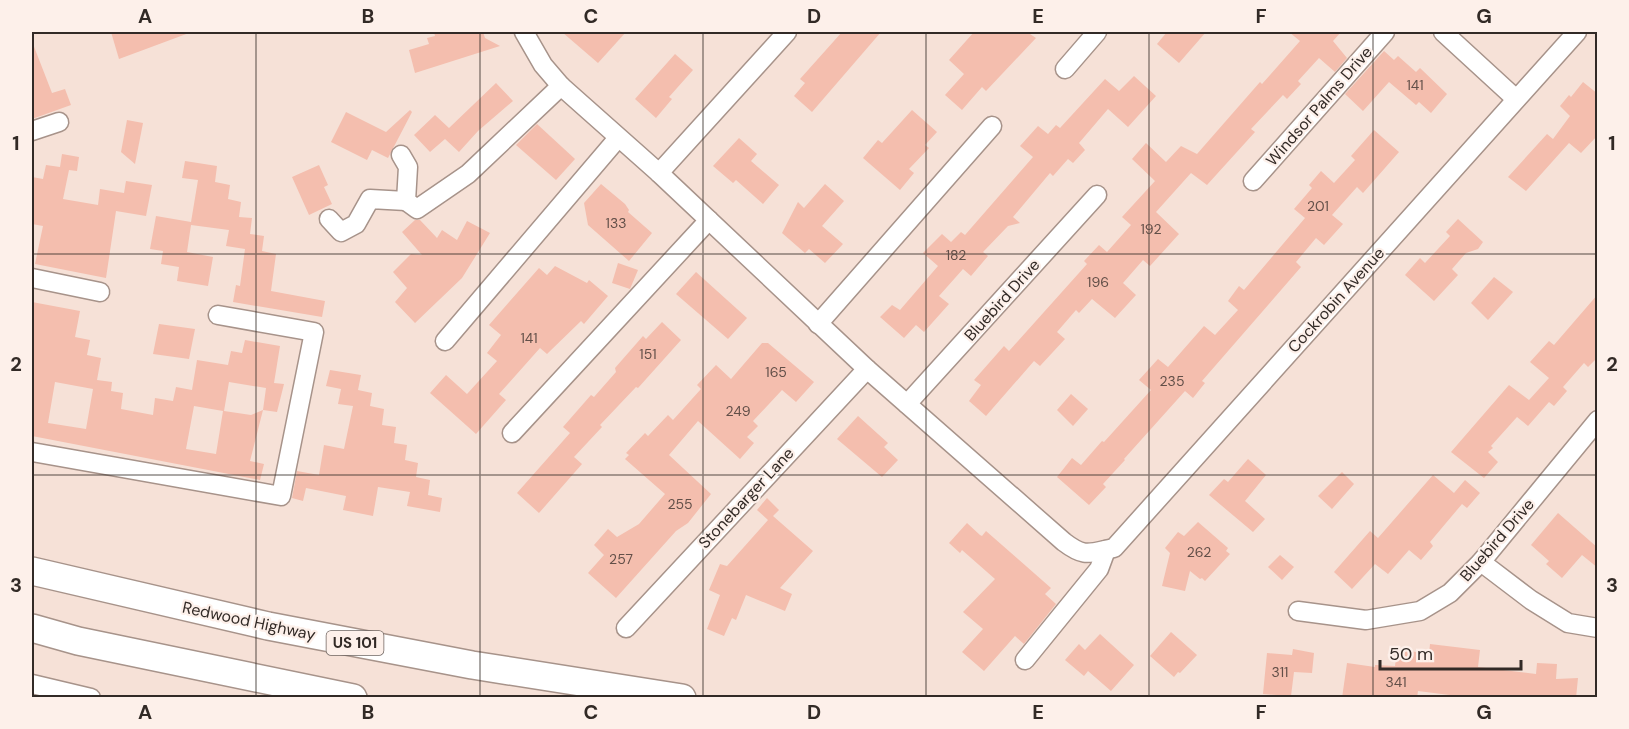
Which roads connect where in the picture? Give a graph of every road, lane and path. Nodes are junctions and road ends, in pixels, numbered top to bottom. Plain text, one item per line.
1 (524, 32) edge
2 (787, 32) edge
3 (1097, 32) edge
4 (1385, 32) edge
5 (1443, 32) edge
6 (1577, 32) edge
7 (1065, 69) dead end
8 (561, 86) junction
9 (1516, 99) junction
10 (59, 122) dead end
11 (992, 126) dead end
12 (32, 131) edge
13 (618, 138) junction
14 (401, 155) dead end
15 (659, 173) junction
16 (1253, 181) dead end
17 (1097, 195) dead end
18 (406, 201) junction
19 (329, 219) dead end
20 (709, 220) junction
21 (32, 278) edge
22 (100, 292) dead end
23 (218, 315) dead end
24 (818, 324) junction
25 (445, 341) dead end
26 (867, 369) junction
27 (907, 404) junction
28 (1598, 420) edge
29 (512, 433) dead end
30 (32, 452) edge
31 (1106, 550) junction
32 (1481, 562) junction
33 (32, 571) edge
34 (1298, 611) dead end
35 (32, 628) edge
36 (626, 628) dead end
37 (1598, 628) edge
38 (1025, 660) dead end
39 (32, 684) edge
40 (92, 698) edge
41 (353, 698) edge
42 (682, 698) edge

1 - 8 street
2 - 15 street
3 - 7 street
4 - 16 street, Windsor Palms Drive
5 - 9 street
6 - 9 street, Cockrobin Avenue
8 - 13 street
8 - 18 street
9 - 31 street, Cockrobin Avenue
10 - 12 street
11 - 24 street
13 - 15 street
13 - 25 street
14 - 18 street
15 - 20 street
17 - 27 street, Bluebird Drive
18 - 19 street
20 - 24 street
20 - 29 street
21 - 22 street
23 - 30 street
24 - 26 street
26 - 27 street
26 - 36 street, Stonebarger Lane
27 - 31 street
28 - 32 street, Bluebird Drive
31 - 38 street
32 - 34 street, Bluebird Drive
32 - 37 street
33 - 42 highway, Redwood Highway / US 101
35 - 41 highway
39 - 40 street

